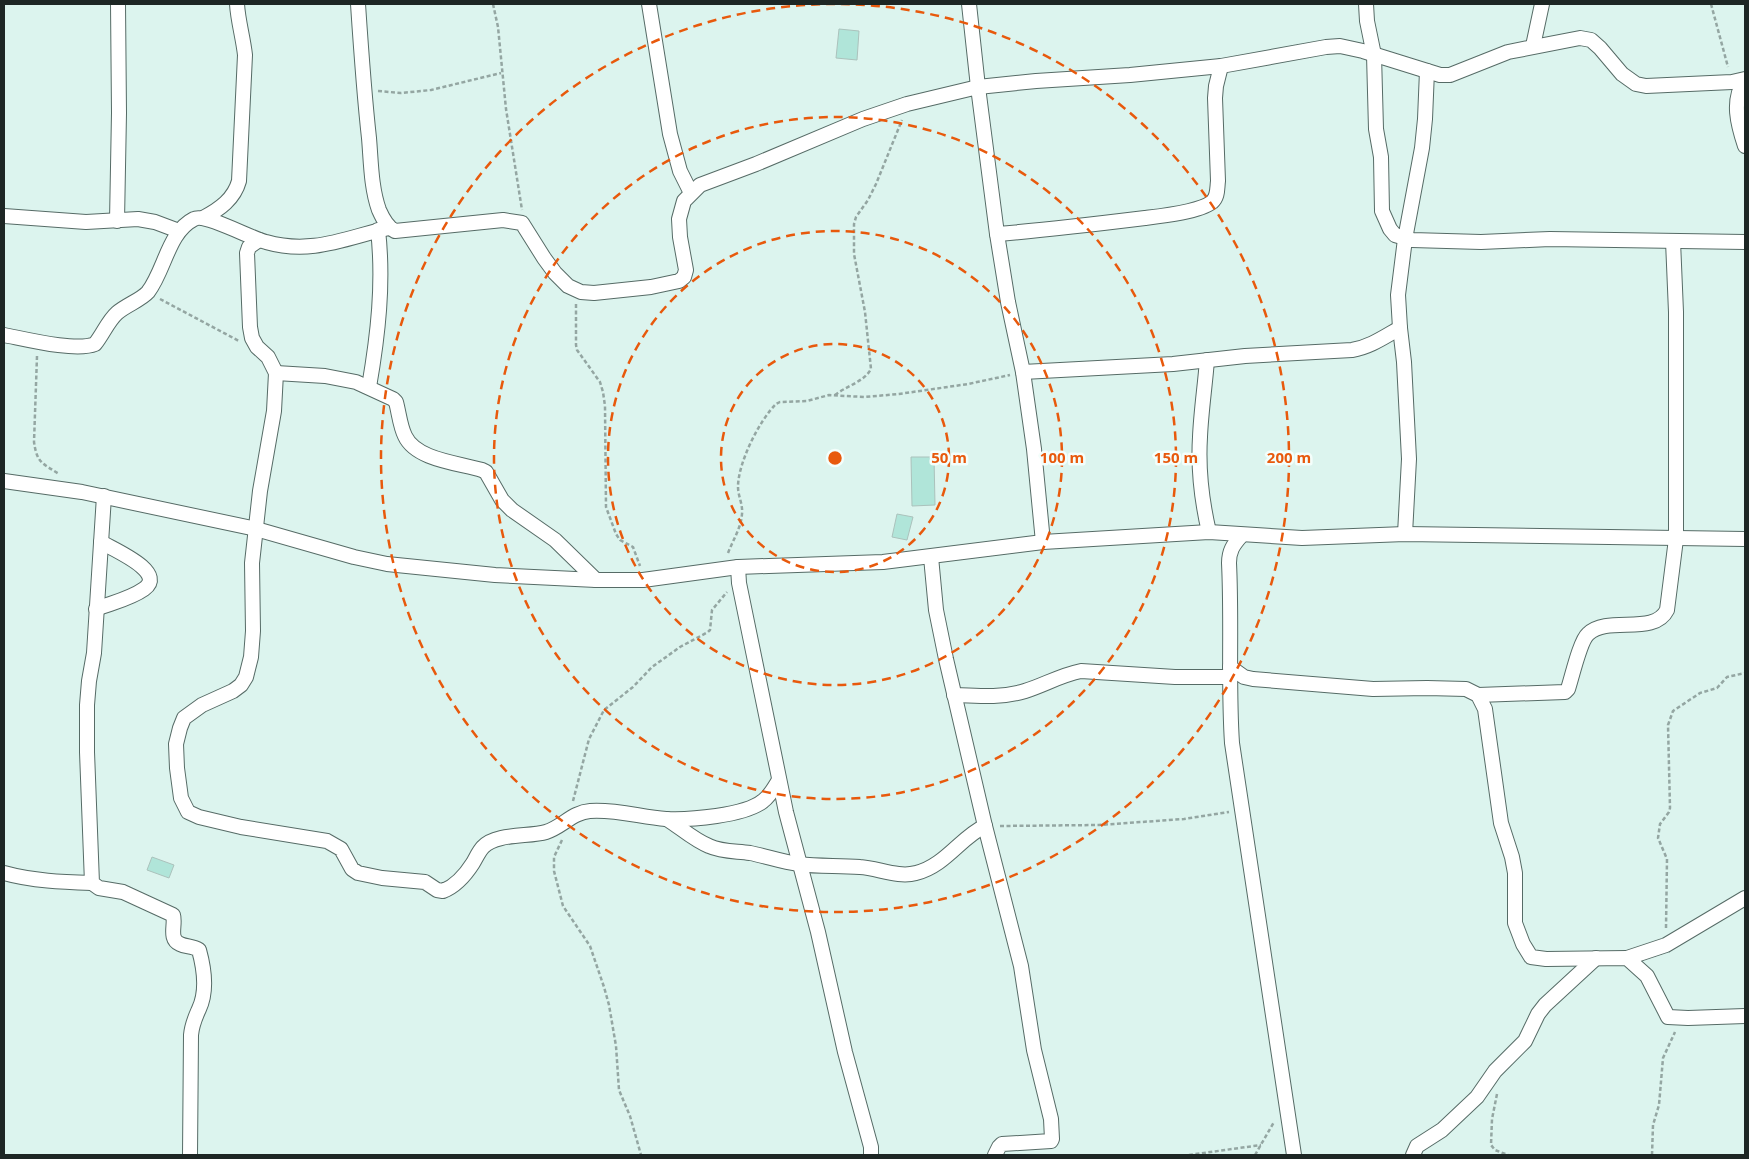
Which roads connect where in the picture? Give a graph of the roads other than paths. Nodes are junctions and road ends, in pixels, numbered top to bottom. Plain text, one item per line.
1 (118, 4) edge
2 (237, 4) edge
3 (358, 4) edge
4 (649, 4) edge
5 (969, 4) edge
6 (1366, 4) edge
7 (1542, 4) edge
8 (1533, 46) junction
9 (1374, 55) junction
10 (1221, 66) junction
11 (1427, 71) junction
12 (1741, 80) edge
13 (978, 87) junction
14 (1745, 146) edge
15 (691, 193) junction
16 (4, 216) edge
17 (203, 218) junction
18 (117, 221) junction
19 (384, 229) junction
20 (179, 231) junction
21 (997, 234) junction
22 (1405, 239) junction
23 (259, 240) junction
24 (1673, 240) junction
25 (1745, 242) edge
26 (1400, 328) junction
27 (4, 335) edge
28 (1206, 360) junction
29 (1022, 372) junction
30 (276, 373) junction
31 (370, 387) junction
32 (4, 481) edge
33 (104, 496) junction
34 (256, 529) junction
35 (1209, 532) junction
36 (1405, 534) junction
37 (1241, 536) junction
38 (1676, 539) junction
39 (1745, 539) edge
40 (101, 542) junction
41 (1043, 542) junction
42 (931, 557) junction
43 (738, 567) junction
44 (596, 580) junction
45 (96, 609) junction
46 (1230, 672) junction
47 (954, 695) junction
48 (1478, 695) junction
49 (779, 780) junction
50 (668, 819) junction
51 (985, 826) junction
52 (799, 864) junction
53 (4, 873) edge
54 (92, 883) junction
55 (1745, 898) edge
56 (1596, 958) junction
57 (1627, 958) junction
58 (1745, 1016) edge
59 (190, 1155) edge
60 (871, 1155) edge
61 (995, 1155) edge
62 (1294, 1155) edge
63 (1413, 1155) edge

1 - 18 street
2 - 17 street
3 - 19 street
4 - 15 street
5 - 13 street
6 - 9 street
7 - 8 street
8 - 11 street
8 - 12 street
9 - 10 street
9 - 11 street
9 - 22 street
10 - 13 street
10 - 21 street
11 - 22 street
12 - 14 street
13 - 15 street
13 - 21 street
15 - 19 street
16 - 18 street
17 - 20 street
17 - 23 street
18 - 20 street
19 - 23 street
19 - 31 street
20 - 27 street
21 - 29 street
22 - 24 street
22 - 26 street
23 - 30 street
24 - 25 street
24 - 38 street
26 - 28 street
26 - 36 street
28 - 29 street
28 - 35 street
29 - 41 street
30 - 31 street
30 - 34 street
31 - 44 street
32 - 33 street
33 - 34 street
33 - 40 street
34 - 44 street
34 - 50 street
35 - 37 street
35 - 41 street
36 - 37 street
36 - 38 street
37 - 46 street
38 - 39 street
38 - 48 street
40 - 45 street
40 - 45 street
41 - 42 street
42 - 43 street
42 - 47 street
43 - 44 street
43 - 49 street
45 - 54 street
46 - 47 street
46 - 48 street
46 - 62 street
47 - 51 street
48 - 56 street
49 - 50 street
49 - 52 street
50 - 52 street
51 - 52 street
51 - 61 street
52 - 60 street
53 - 54 street
54 - 59 street
55 - 57 street
56 - 57 street
56 - 63 street
57 - 58 street

